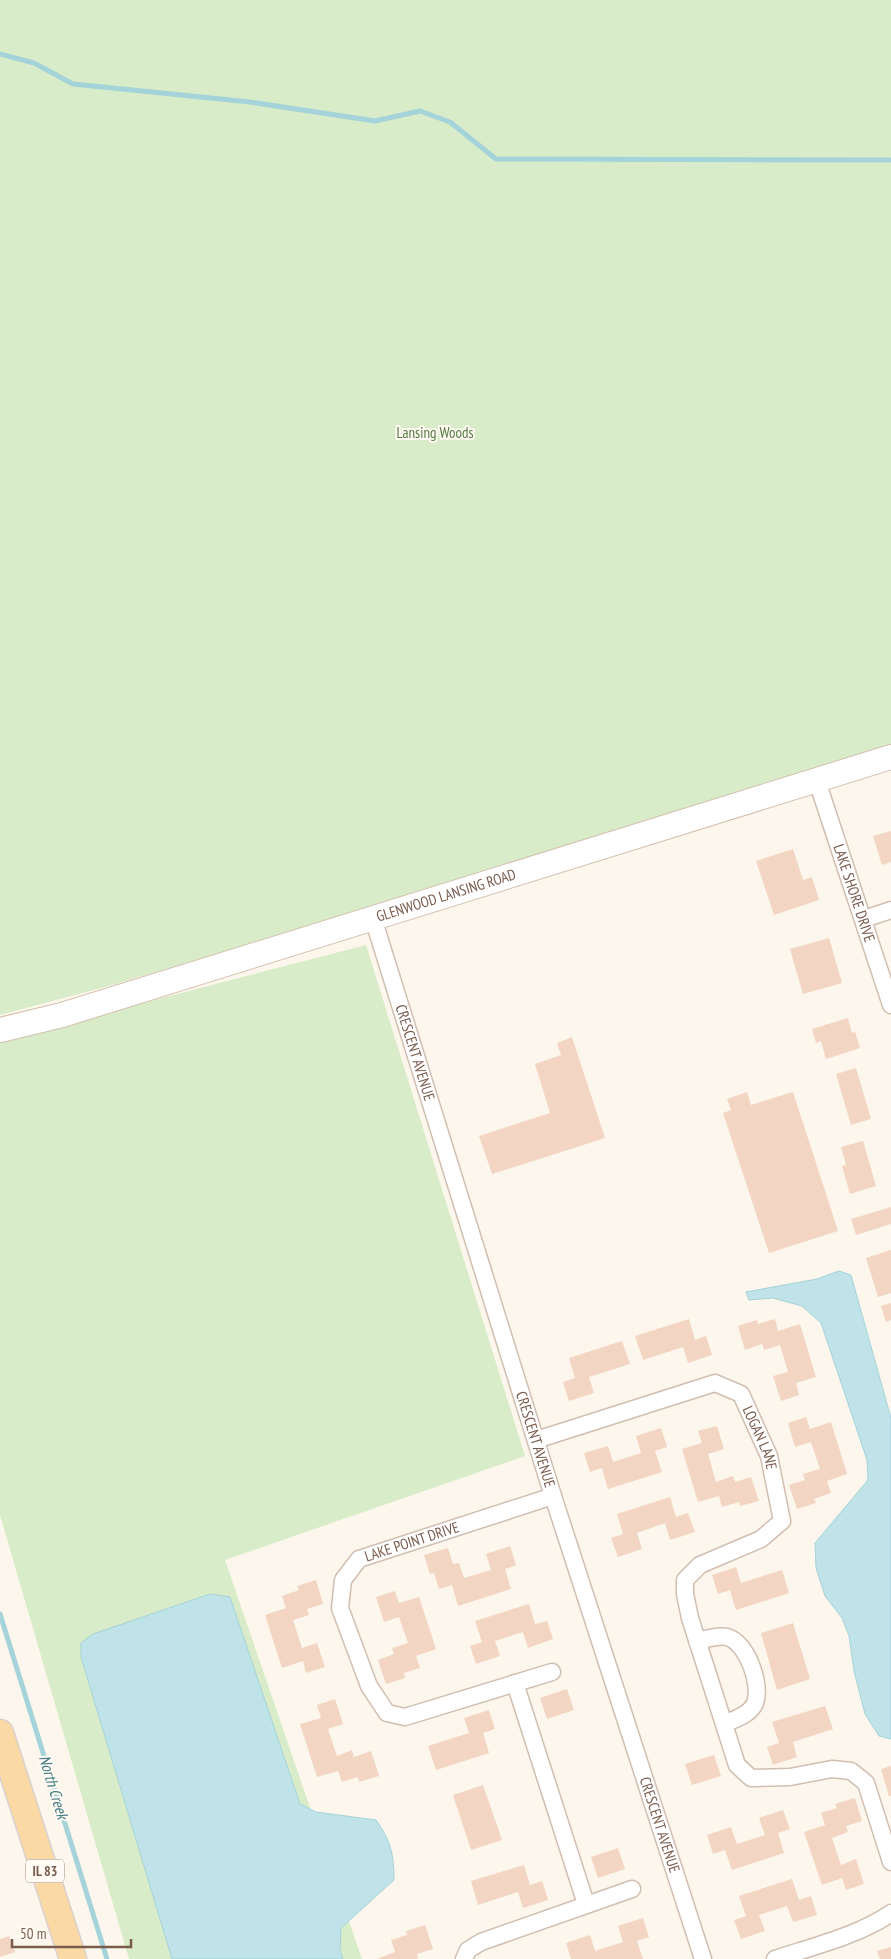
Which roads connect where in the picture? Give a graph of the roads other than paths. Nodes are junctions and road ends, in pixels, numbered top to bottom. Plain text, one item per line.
1 (891, 757) edge
2 (816, 780) junction
3 (891, 910) edge
4 (373, 918) junction
5 (864, 919) junction
6 (891, 1004) edge
7 (0, 1030) edge
8 (536, 1440) junction
9 (553, 1496) junction
10 (697, 1641) junction
11 (552, 1672) dead end
12 (515, 1683) junction
13 (724, 1724) junction
14 (0, 1733) edge
15 (891, 1862) edge
16 (632, 1889) dead end
17 (586, 1904) junction
18 (891, 1913) edge
19 (73, 1959) edge
20 (464, 1959) edge
21 (703, 1959) edge
22 (775, 1959) edge

1 - 2 main road, GLENWOOD LANSING ROAD
2 - 4 main road, GLENWOOD LANSING ROAD
2 - 5 street, LAKE SHORE DRIVE
3 - 5 street
4 - 7 main road, GLENWOOD LANSING ROAD
4 - 8 street, CRESCENT AVENUE
5 - 6 street, LAKE SHORE DRIVE
8 - 9 street, CRESCENT AVENUE
8 - 10 street, LOGAN LANE
9 - 12 street, LAKE POINT DRIVE
9 - 21 street, CRESCENT AVENUE
10 - 13 street, LOGAN LANE
10 - 13 street
11 - 12 street, LAKE POINT DRIVE
12 - 17 street
13 - 15 street, LOGAN LANE
14 - 19 main road, IL 83
16 - 17 street
17 - 20 street
18 - 22 street

